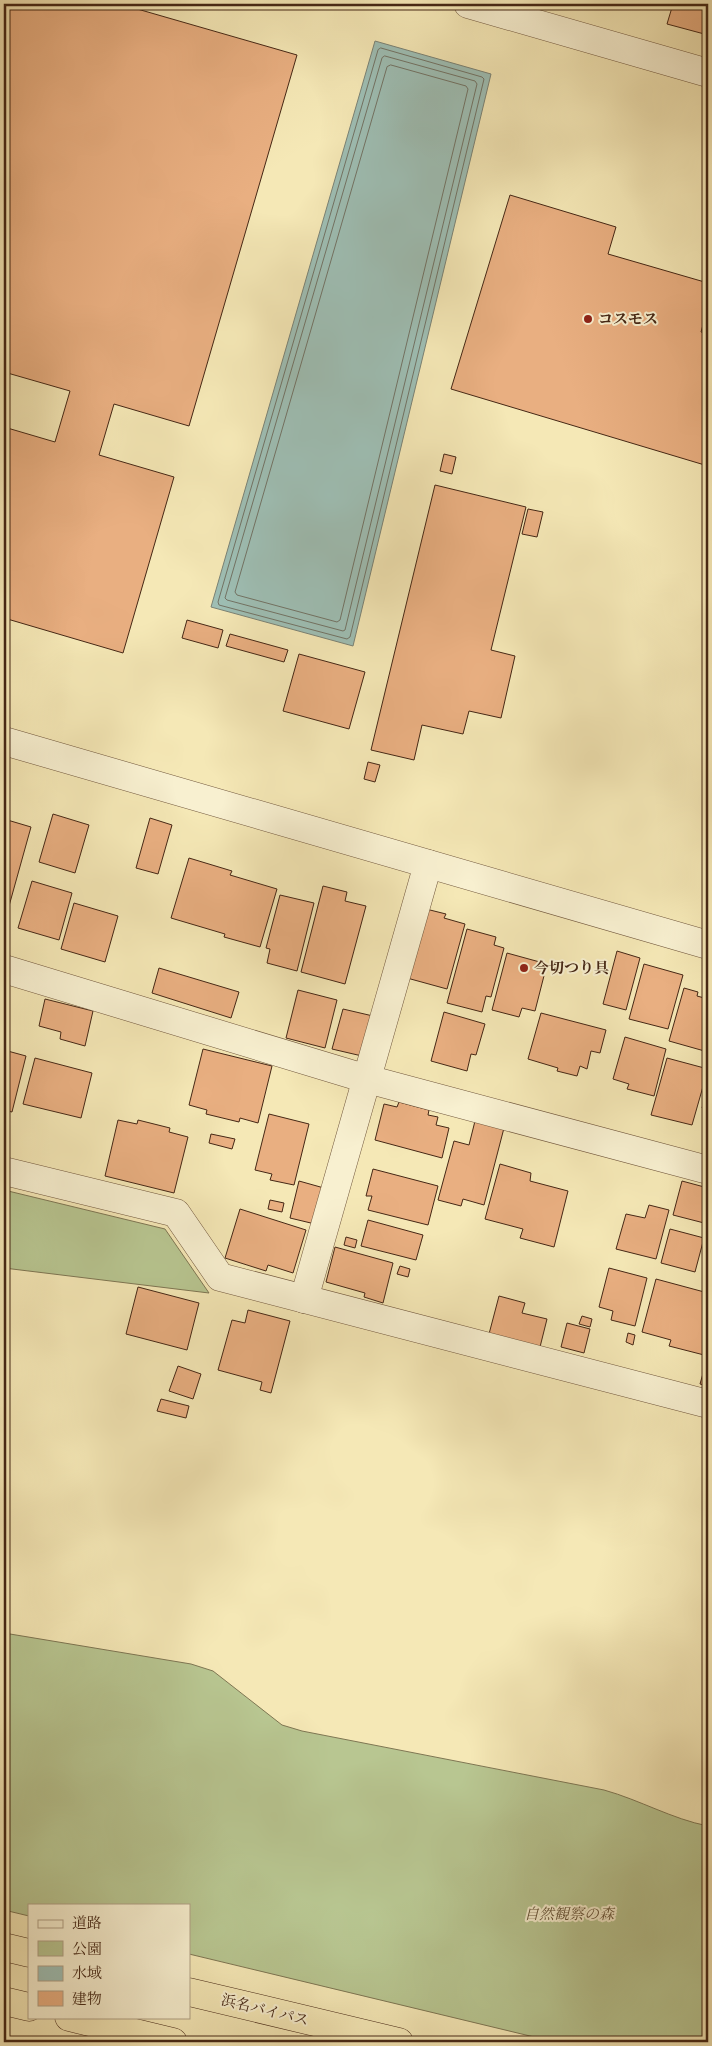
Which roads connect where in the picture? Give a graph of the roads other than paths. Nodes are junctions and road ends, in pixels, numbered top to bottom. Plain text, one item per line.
1 (468, 4) edge
2 (708, 73) edge
3 (4, 741) edge
4 (428, 864) junction
5 (708, 945) edge
6 (4, 969) edge
7 (367, 1079) junction
8 (708, 1170) edge
9 (4, 1171) edge
10 (304, 1299) junction
11 (708, 1404) edge
12 (4, 1947) edge
13 (28, 1953) edge
14 (190, 1992) edge
15 (4, 2002) edge
16 (28, 2008) edge
17 (73, 2018) edge
18 (173, 2042) edge
19 (399, 2042) edge

1 - 2 street
3 - 4 street
4 - 5 street
4 - 7 street
6 - 7 street
7 - 8 street
7 - 10 street
9 - 10 street
10 - 11 street
12 - 13 highway
14 - 19 highway, 浜名バイパス
15 - 16 highway
17 - 18 highway

